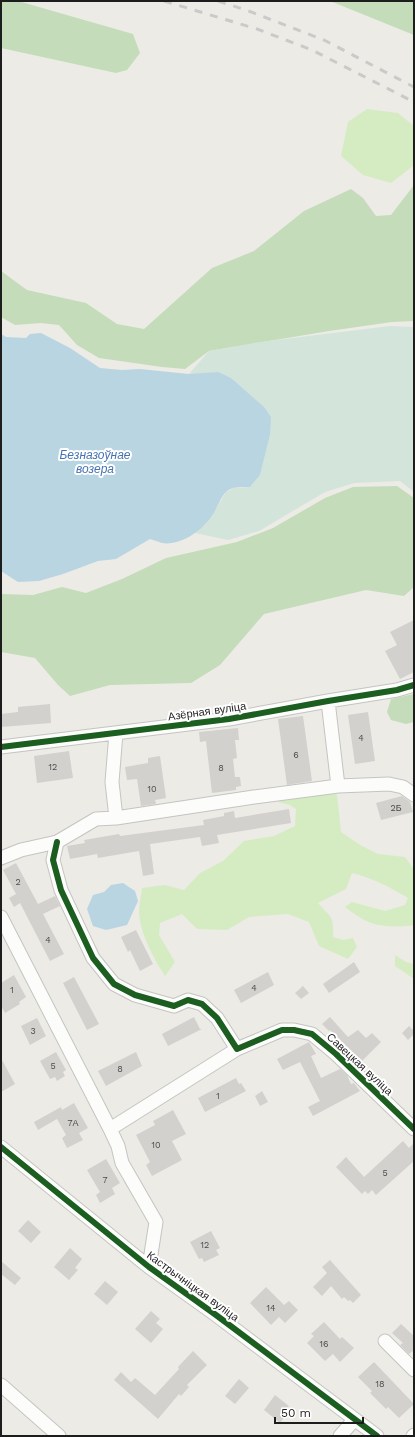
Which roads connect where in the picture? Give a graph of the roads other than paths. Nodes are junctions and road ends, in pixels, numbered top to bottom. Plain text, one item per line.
1 (414, 685) edge
2 (328, 701) junction
3 (116, 733) junction
4 (1, 746) edge
5 (338, 786) junction
6 (414, 795) edge
7 (116, 818) junction
8 (57, 842) junction
9 (1, 858) edge
10 (1, 917) edge
11 (237, 1049) junction
12 (110, 1129) junction
13 (414, 1129) edge
14 (1, 1147) edge
15 (149, 1267) junction
16 (385, 1341) dead end
17 (414, 1370) edge
18 (1, 1385) edge
19 (354, 1420) junction
20 (59, 1436) edge
21 (340, 1436) edge
22 (376, 1436) edge

1 - 2 street, Азёрная вуліца
2 - 3 street, Азёрная вуліца
2 - 5 street
3 - 4 street, Азёрная вуліца
3 - 7 street
5 - 6 street
5 - 7 street
7 - 8 street
8 - 9 street
8 - 11 street
10 - 12 street
11 - 12 street, Савецкая вуліца
11 - 13 street, Савецкая вуліца
12 - 15 street
14 - 15 street, Кастрычніцкая вуліца
15 - 19 street, Кастрычніцкая вуліца
16 - 17 street
18 - 20 street
19 - 21 street
19 - 22 street, Кастрычніцкая вуліца

